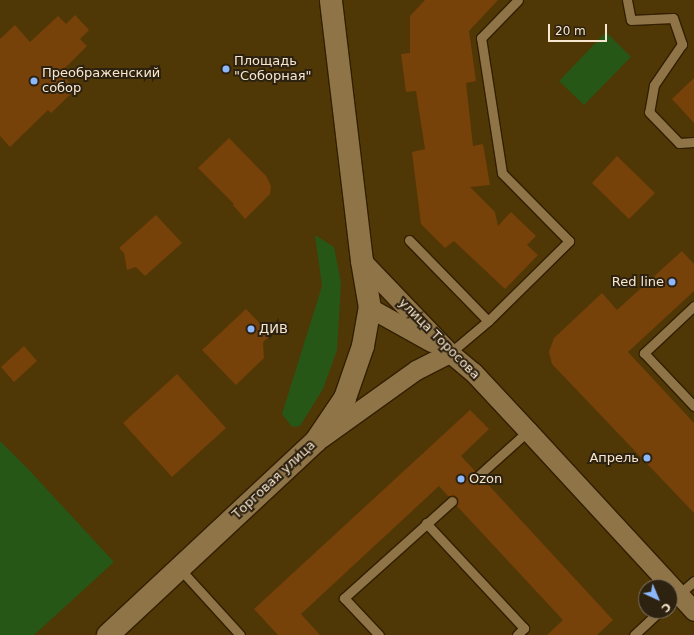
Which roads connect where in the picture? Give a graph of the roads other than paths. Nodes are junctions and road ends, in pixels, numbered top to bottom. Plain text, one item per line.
1 (330, 0) edge
2 (518, 0) edge
3 (627, 0) edge
4 (694, 142) edge
5 (409, 240) dead end
6 (362, 260) junction
7 (694, 306) edge
8 (370, 308) junction
9 (406, 308) junction
10 (488, 321) junction
11 (450, 352) junction
12 (694, 406) edge
13 (528, 431) junction
14 (316, 441) junction
15 (479, 476) dead end
16 (452, 500) dead end
17 (426, 523) junction
18 (179, 568) junction
19 (657, 579) edge
20 (694, 581) edge
21 (678, 595) edge
22 (678, 601) edge
23 (694, 611) edge
24 (651, 619) edge
25 (108, 635) edge
26 (240, 635) edge
27 (379, 635) edge
28 (517, 635) edge
29 (634, 635) edge

1 - 6 street
2 - 10 lane
3 - 4 lane
5 - 10 lane
6 - 8 street, Торговая улица
6 - 9 street, улица Торосова
7 - 12 lane
8 - 9 street
8 - 11 street
8 - 14 street, Торговая улица
9 - 11 street, улица Торосова
10 - 11 lane
11 - 13 street, улица Торосова
11 - 14 street
13 - 15 lane
13 - 19 street, улица Торосова
14 - 18 street, Торговая улица
16 - 17 lane
17 - 27 lane
17 - 28 lane
18 - 25 street, Торговая улица
18 - 26 lane
20 - 21 lane
22 - 23 street, улица Торосова
24 - 29 lane

